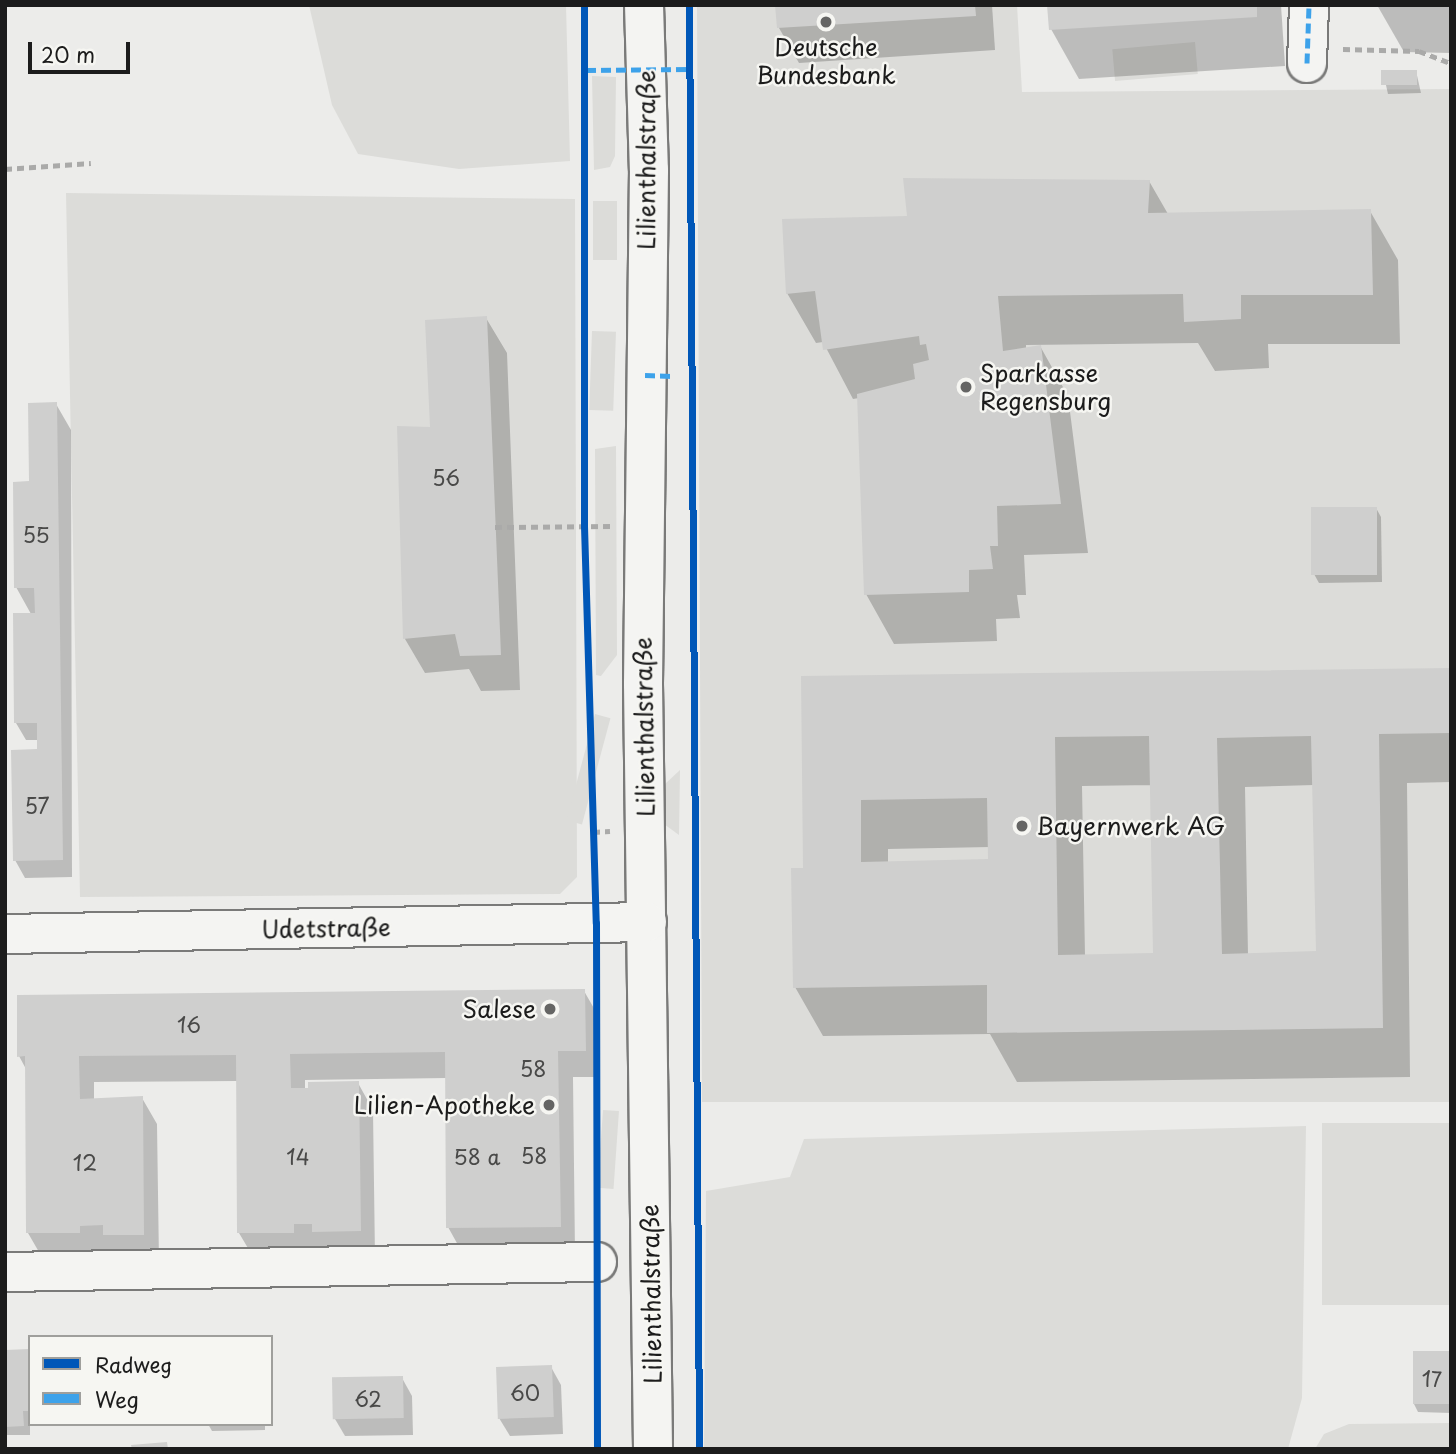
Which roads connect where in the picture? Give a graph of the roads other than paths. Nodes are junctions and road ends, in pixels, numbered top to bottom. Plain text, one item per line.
1 (644, 5) edge
2 (1309, 5) edge
3 (1307, 56) road end
4 (647, 922) junction
5 (5, 934) edge
6 (597, 1262) dead end
7 (5, 1272) edge
8 (653, 1449) edge

1 - 4 street, Lilienthalstraße
2 - 3 street
4 - 5 street, Udetstraße
4 - 8 street, Lilienthalstraße
6 - 7 street

